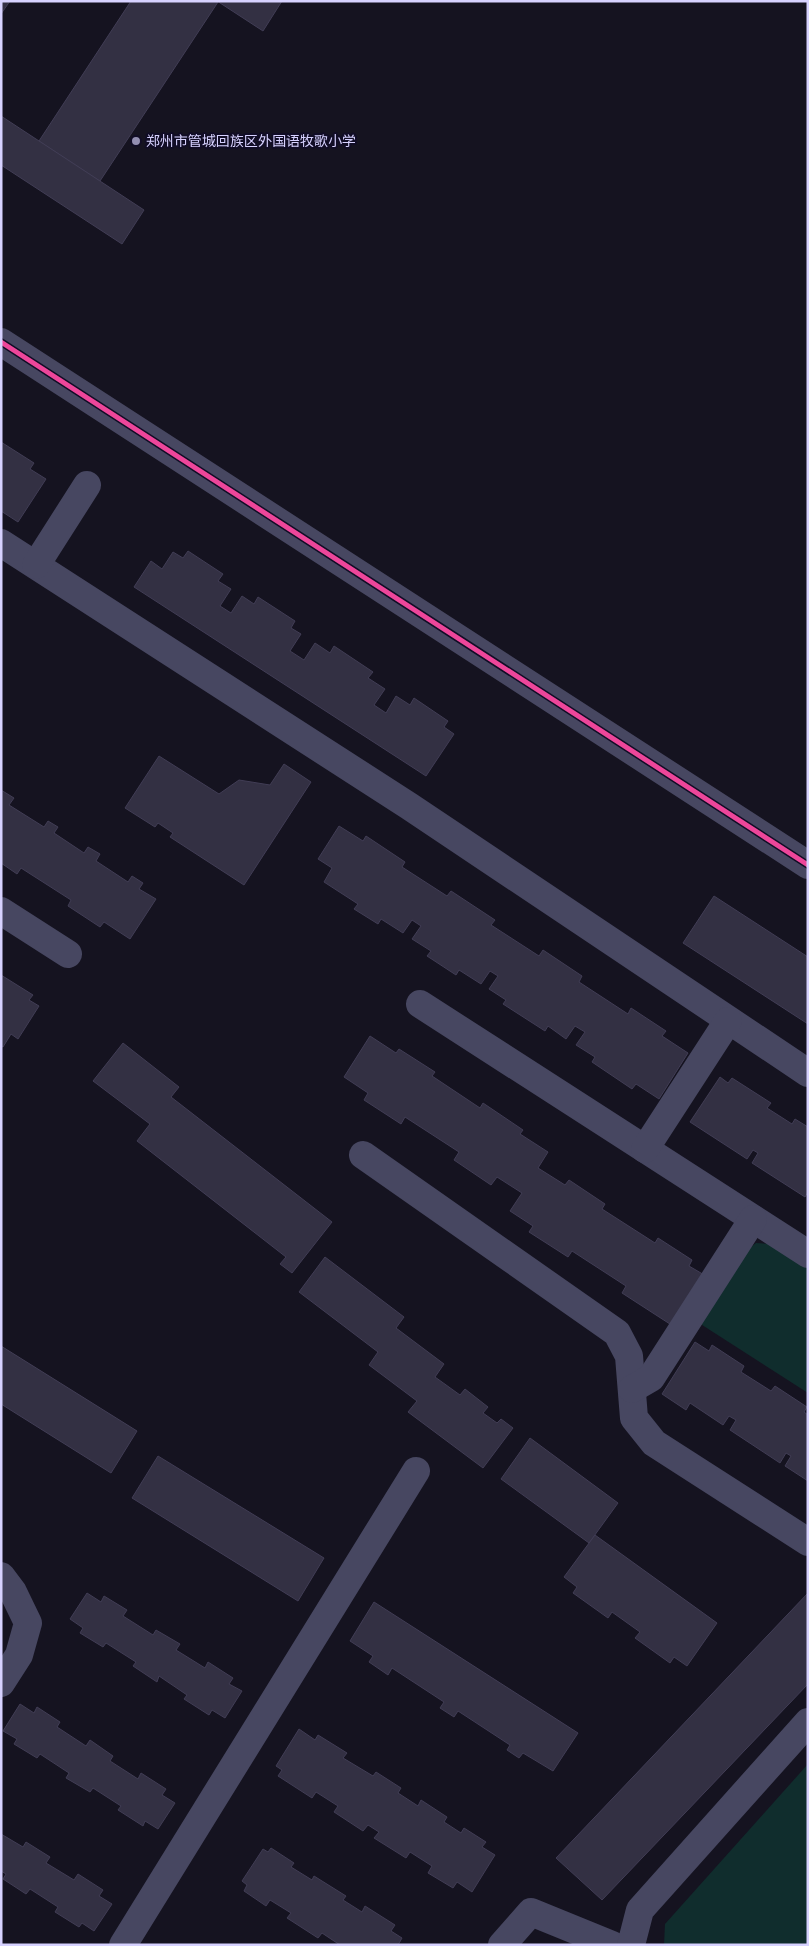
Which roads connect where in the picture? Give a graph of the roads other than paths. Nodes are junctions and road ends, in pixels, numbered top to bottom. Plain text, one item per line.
1 (1, 342) edge
2 (87, 485) dead end
3 (1, 543) edge
4 (36, 564) junction
5 (808, 865) edge
6 (1, 911) edge
7 (68, 954) dead end
8 (420, 1004) dead end
9 (728, 1021) junction
10 (808, 1073) edge
11 (646, 1150) junction
12 (363, 1155) dead end
13 (753, 1219) junction
14 (808, 1254) edge
15 (632, 1389) junction
16 (416, 1471) dead end
17 (808, 1542) edge
18 (1, 1576) edge
19 (1, 1683) edge
20 (808, 1722) edge
21 (123, 1945) edge
22 (502, 1945) edge
23 (612, 1945) edge
24 (631, 1945) edge

1 - 5 street
2 - 4 street
3 - 4 street
4 - 9 street
6 - 7 street
8 - 11 street
9 - 10 street
9 - 11 street
11 - 13 street
12 - 15 street
13 - 14 street
13 - 15 street
15 - 17 street
16 - 21 street
18 - 19 street
20 - 24 street
22 - 23 street

